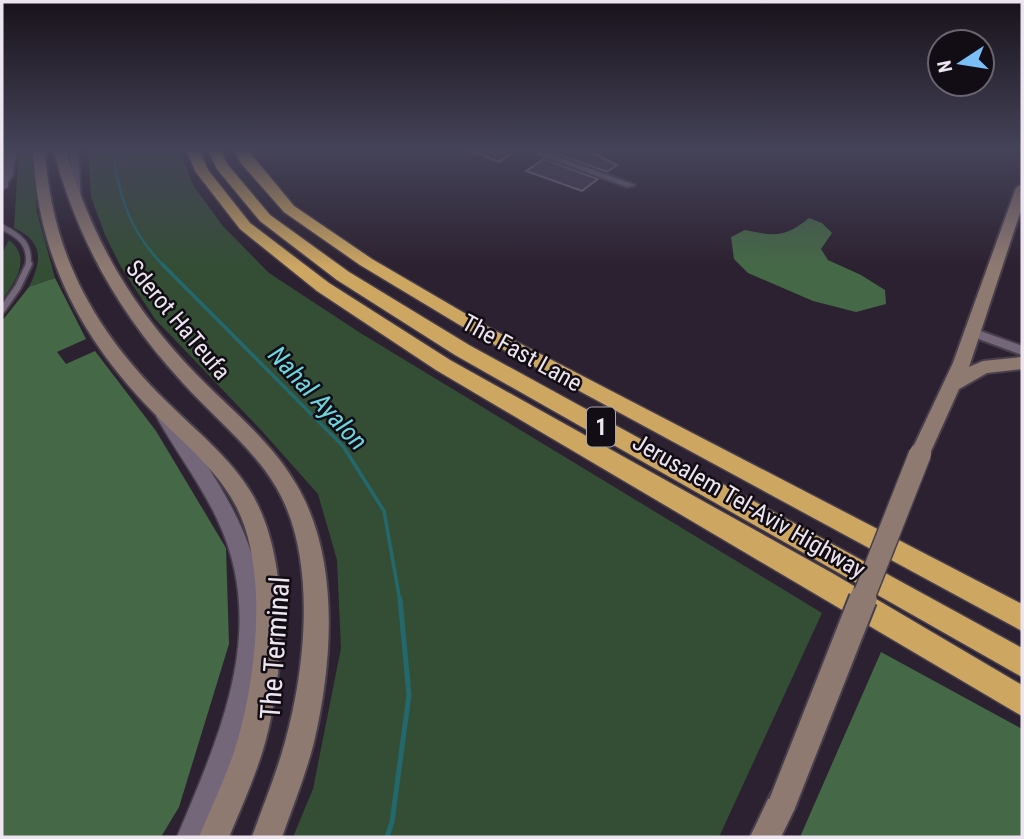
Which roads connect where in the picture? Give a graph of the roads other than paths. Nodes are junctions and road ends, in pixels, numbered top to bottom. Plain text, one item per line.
1 (40, 188) edge
2 (70, 188) edge
3 (75, 188) edge
4 (215, 188) edge
5 (240, 188) edge
6 (272, 188) edge
7 (1022, 188) edge
8 (76, 207) junction
9 (2, 227) edge
10 (2, 310) edge
11 (972, 332) junction
12 (1022, 351) edge
13 (1022, 363) edge
14 (950, 386) junction
15 (157, 405) junction
16 (274, 466) joint
17 (1022, 618) edge
18 (1022, 663) edge
19 (1022, 701) edge
20 (191, 837) edge
21 (214, 837) edge
22 (267, 837) edge
23 (765, 837) edge

1 - 15 main road
2 - 8 main road, Sderot HaTeufa
3 - 8 street
4 - 19 highway, Jerusalem Tel-Aviv Highway / 1
5 - 18 highway, The Fast Lane / 1
6 - 17 highway, Jerusalem Tel-Aviv Highway / 1
7 - 11 main road
8 - 16 main road, Sderot HaTeufa
9 - 10 lane
11 - 12 street
11 - 14 main road
13 - 14 main road
14 - 23 main road, bridge
15 - 20 street, The Terminal
15 - 21 main road
16 - 22 main road, The Terminal

